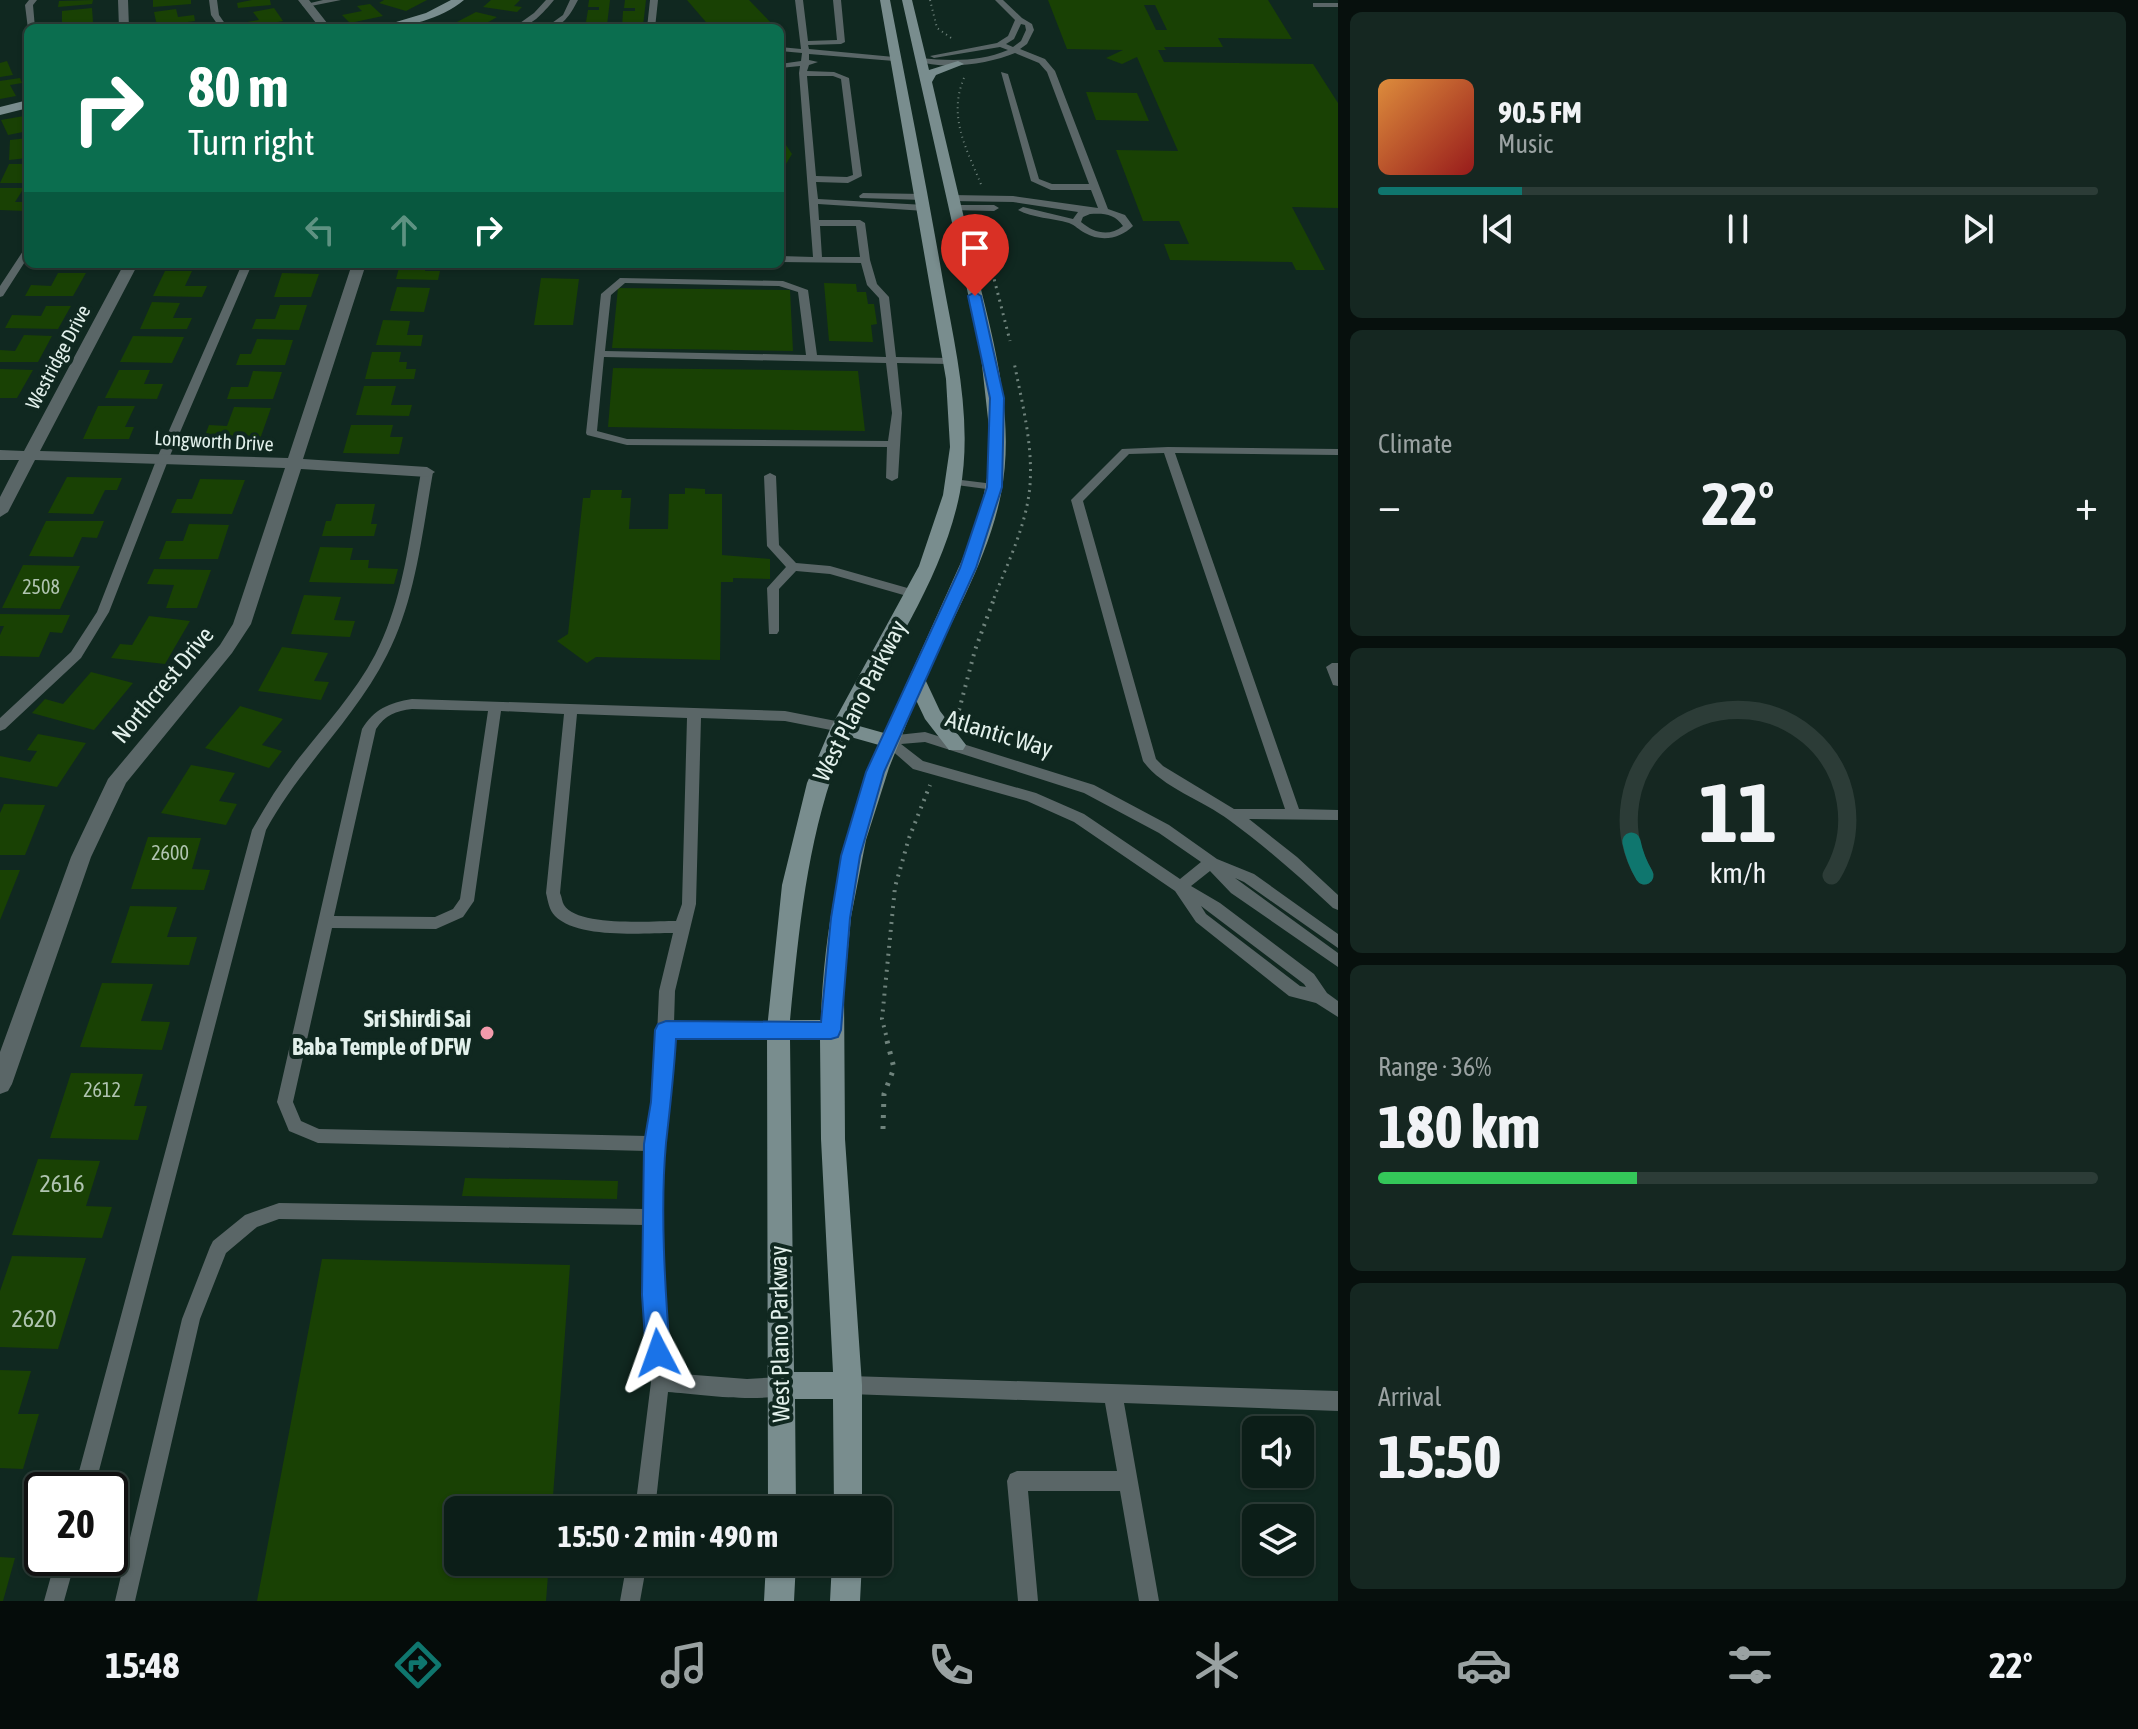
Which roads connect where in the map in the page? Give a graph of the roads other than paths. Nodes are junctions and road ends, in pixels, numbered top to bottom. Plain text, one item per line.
1 (33, 0) edge
2 (123, 0) edge
3 (213, 0) edge
4 (337, 0) edge
5 (459, 0) edge
6 (550, 0) edge
7 (574, 0) edge
8 (654, 0) edge
9 (799, 0) edge
10 (837, 0) edge
11 (885, 0) edge
12 (907, 0) edge
13 (999, 0) edge
14 (304, 3) edge
15 (1316, 5) dead end
16 (1338, 5) edge
17 (1019, 20) junction
18 (30, 24) edge
19 (124, 24) edge
20 (221, 24) edge
21 (322, 24) edge
22 (396, 24) edge
23 (523, 24) edge
24 (555, 24) edge
25 (651, 24) edge
26 (1000, 44) junction
27 (784, 50) edge
28 (1015, 50) junction
29 (804, 53) junction
30 (894, 59) junction
31 (920, 60) junction
32 (784, 64) edge
33 (962, 68) junction
34 (803, 73) junction
35 (1004, 74) dead end
36 (925, 83) junction
37 (24, 105) edge
38 (0, 111) edge
39 (812, 179) junction
40 (1095, 187) junction
41 (814, 201) junction
42 (924, 202) junction
43 (953, 203) junction
44 (1089, 211) junction
45 (1104, 211) junction
46 (1076, 222) junction
47 (815, 223) junction
48 (24, 256) edge
49 (784, 259) edge
50 (818, 260) junction
51 (865, 260) junction
52 (129, 268) edge
53 (245, 268) edge
54 (358, 268) edge
55 (0, 294) edge
56 (599, 354) junction
57 (812, 358) junction
58 (892, 360) junction
59 (949, 361) junction
60 (893, 444) junction
61 (1168, 450) junction
62 (1338, 452) edge
63 (0, 455) edge
64 (29, 456) junction
65 (163, 458) junction
66 (292, 465) junction
67 (427, 472) joint
68 (770, 476) dead end
69 (892, 478) dead end
70 (953, 482) junction
71 (994, 487) junction
72 (0, 512) edge
73 (793, 567) junction
74 (914, 594) junction
75 (773, 631) dead end
76 (1338, 667) edge
77 (916, 679) junction
78 (1338, 682) edge
79 (495, 707) junction
80 (571, 709) junction
81 (694, 715) junction
82 (0, 726) edge
83 (841, 727) junction
84 (888, 741) junction
85 (956, 745) junction
86 (1232, 814) junction
87 (1294, 814) junction
88 (1338, 815) edge
89 (1211, 862) junction
90 (1180, 887) junction
91 (1338, 904) edge
92 (326, 922) junction
93 (682, 927) junction
94 (1338, 942) edge
95 (1338, 961) edge
96 (1338, 1010) edge
97 (778, 1029) junction
98 (666, 1030) junction
99 (831, 1030) junction
100 (0, 1084) edge
101 (655, 1144) junction
102 (655, 1217) junction
103 (660, 1382) junction
104 (849, 1385) junction
105 (781, 1386) junction
106 (1113, 1394) junction
107 (1338, 1401) edge
108 (89, 1472) edge
109 (1128, 1481) junction
110 (647, 1496) edge
111 (782, 1496) edge
112 (848, 1496) edge
113 (61, 1576) edge
114 (634, 1576) edge
115 (780, 1576) edge
116 (846, 1576) edge
117 (54, 1601) edge
118 (125, 1601) edge
119 (630, 1601) edge
120 (779, 1601) edge
121 (845, 1601) edge
122 (1028, 1601) edge
123 (1149, 1601) edge

1 - 18 lane
2 - 19 street
3 - 20 lane
4 - 14 lane
5 - 22 main road
6 - 23 lane
7 - 24 lane
8 - 25 lane
9 - 29 lane
10 - 29 lane
11 - 30 main road, West Plano Parkway
12 - 31 main road, West Plano Parkway
13 - 17 lane
14 - 21 street
15 - 16 lane
17 - 26 lane
17 - 28 lane
26 - 28 lane
26 - 31 lane
27 - 29 lane
28 - 33 lane
28 - 40 lane
29 - 30 lane
29 - 32 lane
29 - 34 lane
30 - 31 main road
30 - 42 main road, West Plano Parkway
31 - 33 lane
31 - 36 main road, West Plano Parkway
33 - 36 main road
34 - 39 lane
34 - 39 lane
35 - 40 lane
36 - 43 main road, West Plano Parkway
37 - 38 main road
39 - 41 lane
40 - 45 lane
41 - 42 lane
41 - 47 lane
42 - 43 main road
42 - 59 main road, West Plano Parkway
43 - 44 lane
43 - 46 lane
43 - 71 main road, West Plano Parkway
44 - 45 lane
44 - 46 lane
45 - 46 lane
47 - 50 lane
47 - 51 lane
48 - 55 lane
49 - 50 lane
50 - 51 lane
51 - 58 lane
52 - 64 street, Westridge Drive
53 - 65 lane
54 - 66 street, Northcrest Drive
56 - 57 lane
56 - 57 lane
56 - 60 lane
57 - 58 lane
58 - 59 lane
58 - 60 lane
59 - 70 main road, West Plano Parkway
60 - 69 lane
61 - 62 lane
61 - 86 lane
61 - 87 lane
63 - 64 street, Longworth Drive
64 - 65 street, Longworth Drive
64 - 72 street, Westridge Drive
65 - 66 street, Longworth Drive
65 - 82 lane
66 - 67 street, Longworth Drive
66 - 100 street, Northcrest Drive
67 - 108 lane
68 - 73 lane
70 - 71 lane
70 - 74 main road, West Plano Parkway
71 - 77 main road, West Plano Parkway
73 - 74 lane
73 - 75 lane
74 - 83 main road, West Plano Parkway
76 - 78 lane
77 - 84 main road, West Plano Parkway
77 - 85 main road
79 - 80 lane
79 - 92 lane
79 - 92 lane
80 - 81 lane
80 - 93 lane
81 - 83 lane
81 - 93 lane
83 - 84 main road
83 - 97 main road, West Plano Parkway
84 - 85 lane, Atlantic Way
84 - 90 lane
84 - 99 main road, West Plano Parkway
85 - 89 lane, Atlantic Way
86 - 87 lane
86 - 91 lane
87 - 88 lane
89 - 90 lane
89 - 94 lane, Atlantic Way
89 - 95 lane, Atlantic Way
90 - 96 lane
92 - 101 lane
93 - 98 lane
97 - 98 lane
97 - 99 main road
97 - 105 main road, West Plano Parkway
98 - 101 lane
99 - 104 main road, West Plano Parkway
101 - 102 lane
102 - 103 lane
102 - 118 lane
103 - 105 lane
103 - 110 lane
104 - 105 main road
104 - 106 lane
104 - 112 main road, West Plano Parkway
105 - 111 main road, West Plano Parkway
106 - 107 lane
106 - 109 lane
109 - 122 lane
109 - 123 lane
113 - 117 lane
114 - 119 lane
115 - 120 main road
116 - 121 main road

